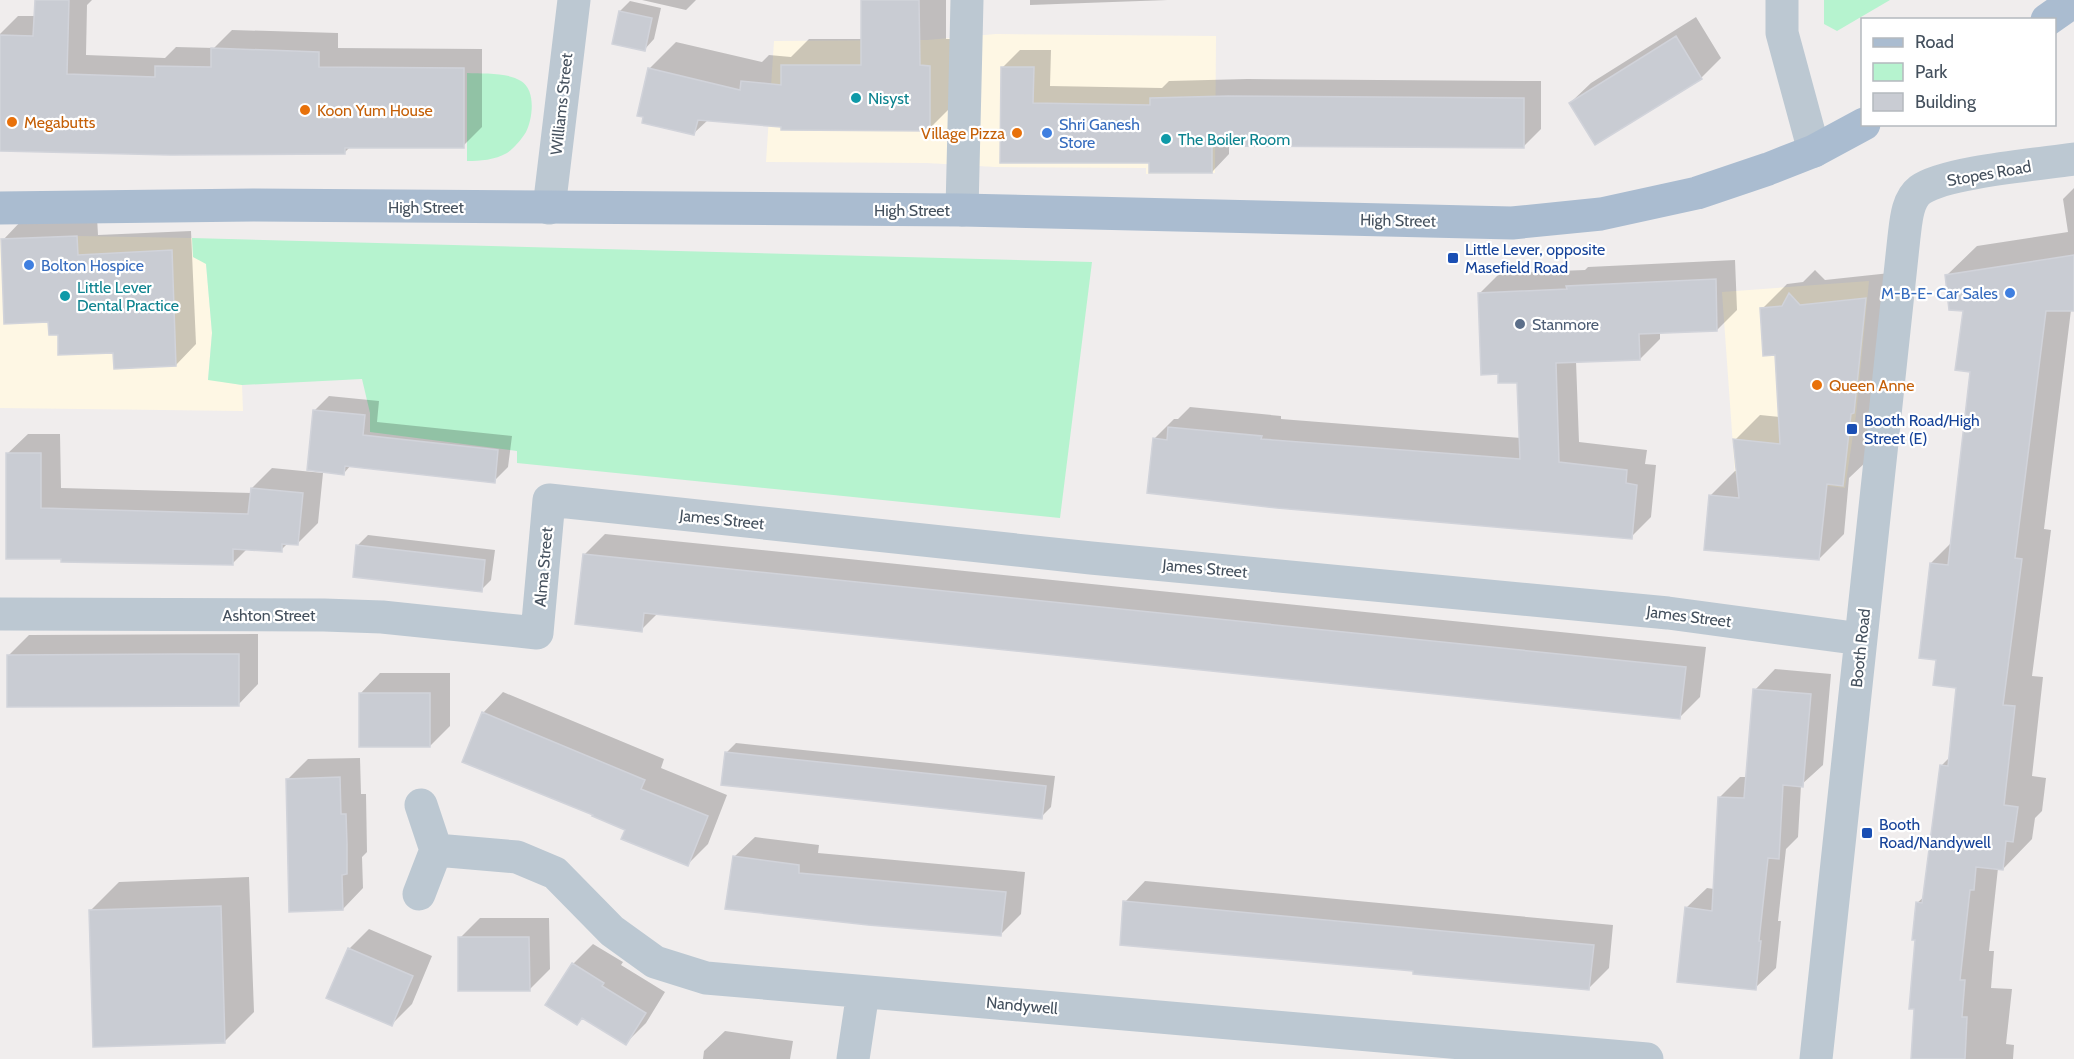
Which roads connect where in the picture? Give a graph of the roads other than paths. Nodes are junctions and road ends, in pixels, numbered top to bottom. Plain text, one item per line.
1 (573, 0) edge
2 (966, 0) edge
3 (1782, 0) edge
4 (2074, 1) edge
5 (2050, 18) edge
6 (1861, 126) edge
7 (1814, 150) junction
8 (2074, 159) edge
9 (0, 208) edge
10 (549, 208) junction
11 (962, 210) junction
12 (1904, 237) joint
13 (549, 500) joint
14 (0, 614) edge
15 (537, 633) joint
16 (1861, 639) junction
17 (421, 805) dead end
18 (436, 850) junction
19 (418, 894) dead end
20 (863, 992) junction
21 (853, 1059) edge
22 (1647, 1059) edge
23 (1816, 1059) edge

1 - 10 street, Williams Street
2 - 11 street
3 - 7 street
4 - 5 main road
6 - 7 main road
7 - 11 main road, High Street
8 - 12 street, Stopes Road
9 - 10 main road, High Street
10 - 11 main road, High Street
12 - 16 street, Booth Road
13 - 15 street, Alma Street
13 - 16 street, James Street
14 - 15 street, Ashton Street
16 - 23 street, Booth Road
17 - 18 street
18 - 19 street
18 - 20 street, Nandywell
20 - 21 street
20 - 22 street, Nandywell

